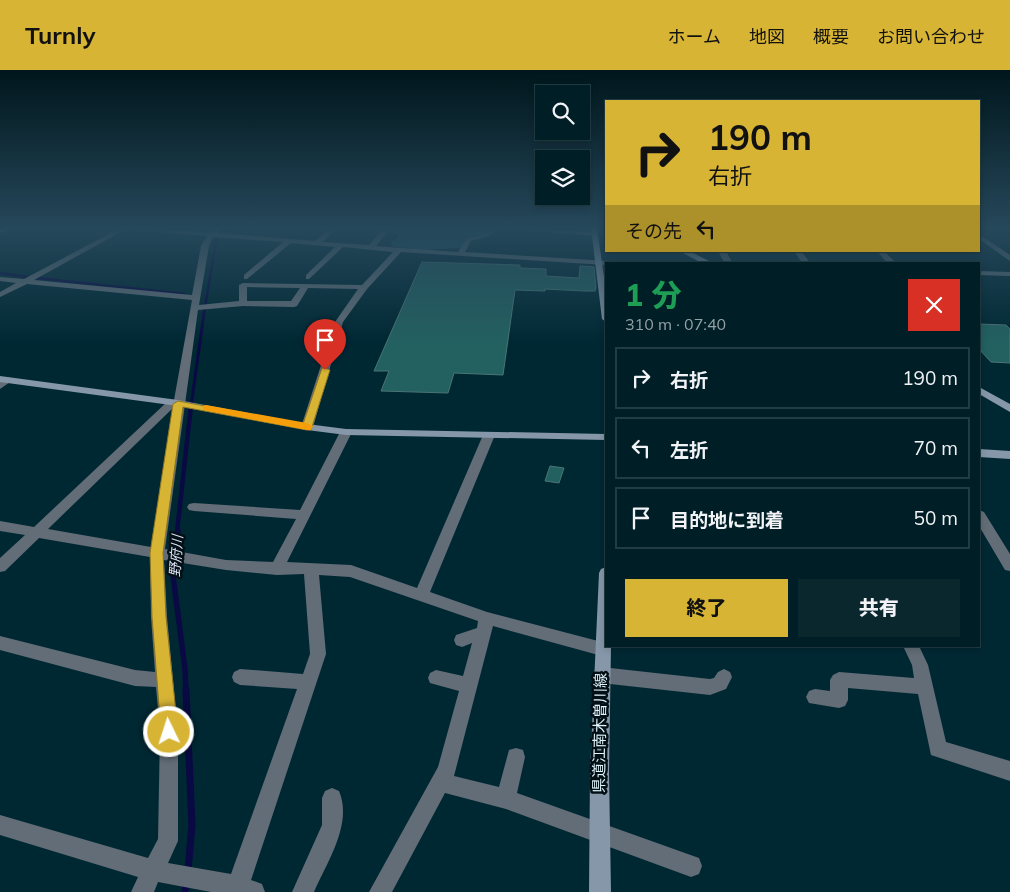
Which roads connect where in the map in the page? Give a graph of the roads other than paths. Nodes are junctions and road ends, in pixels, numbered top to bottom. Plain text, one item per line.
1 (53, 266) edge
2 (202, 266) edge
3 (259, 266) edge
4 (320, 266) edge
5 (384, 266) edge
6 (600, 266) edge
7 (980, 273) edge
8 (1010, 274) edge
9 (247, 277) dead end
10 (309, 277) dead end
11 (0, 279) edge
12 (25, 281) junction
13 (305, 286) junction
14 (364, 287) junction
15 (0, 295) edge
16 (243, 303) junction
17 (197, 304) junction
18 (605, 305) edge
19 (3, 382) edge
20 (980, 391) edge
21 (178, 403) junction
22 (1010, 409) edge
23 (307, 427) junction
24 (346, 432) junction
25 (489, 435) junction
26 (605, 437) edge
27 (980, 453) edge
28 (1010, 455) edge
29 (194, 506) dead end
30 (305, 515) junction
31 (0, 526) edge
32 (984, 530) edge
33 (36, 533) junction
34 (160, 554) junction
35 (1010, 566) edge
36 (0, 567) edge
37 (277, 569) junction
38 (311, 570) junction
39 (421, 596) junction
40 (605, 599) edge
41 (485, 625) junction
42 (462, 640) dead end
43 (0, 643) edge
44 (911, 647) edge
45 (602, 649) junction
46 (601, 675) junction
47 (240, 677) dead end
48 (724, 677) dead end
49 (436, 678) dead end
50 (165, 680) junction
51 (307, 682) junction
52 (470, 685) junction
53 (924, 687) junction
54 (816, 697) dead end
55 (516, 757) dead end
56 (1010, 772) edge
57 (441, 782) junction
58 (332, 798) dead end
59 (506, 799) junction
60 (0, 825) edge
61 (598, 832) junction
62 (691, 866) dead end
63 (162, 872) junction
64 (246, 889) edge
65 (142, 892) edge
66 (303, 892) edge
67 (380, 892) edge
68 (600, 892) edge

1 - 12 street
2 - 17 street
3 - 9 street
4 - 10 street
5 - 14 street
6 - 18 street
7 - 8 street
11 - 12 street
12 - 15 street
12 - 17 street
13 - 14 street
13 - 16 street
13 - 16 street
14 - 23 street
16 - 17 street
17 - 21 street
19 - 21 street
20 - 22 street
21 - 23 street
21 - 33 street
21 - 34 street
23 - 24 street
24 - 25 street
24 - 30 street
25 - 26 street
25 - 39 street
27 - 28 street
29 - 30 street
30 - 37 street
31 - 33 street
32 - 35 street
33 - 34 street
33 - 36 street
34 - 37 street
34 - 50 street
37 - 38 street
38 - 39 street
38 - 51 street
39 - 41 street
40 - 45 street, 県道江南木曽川線
41 - 42 street
41 - 45 street
41 - 52 street
43 - 50 street
44 - 53 street
45 - 46 street, 県道江南木曽川線
46 - 48 street
46 - 61 street, 県道江南木曽川線
47 - 51 street
49 - 52 street
50 - 63 street
51 - 64 street
52 - 57 street
53 - 54 street
53 - 56 street
55 - 59 street
57 - 59 street
57 - 67 street
58 - 66 street
59 - 61 street
60 - 63 street
61 - 62 street
61 - 68 street, 県道江南木曽川線
63 - 64 street
63 - 65 street

